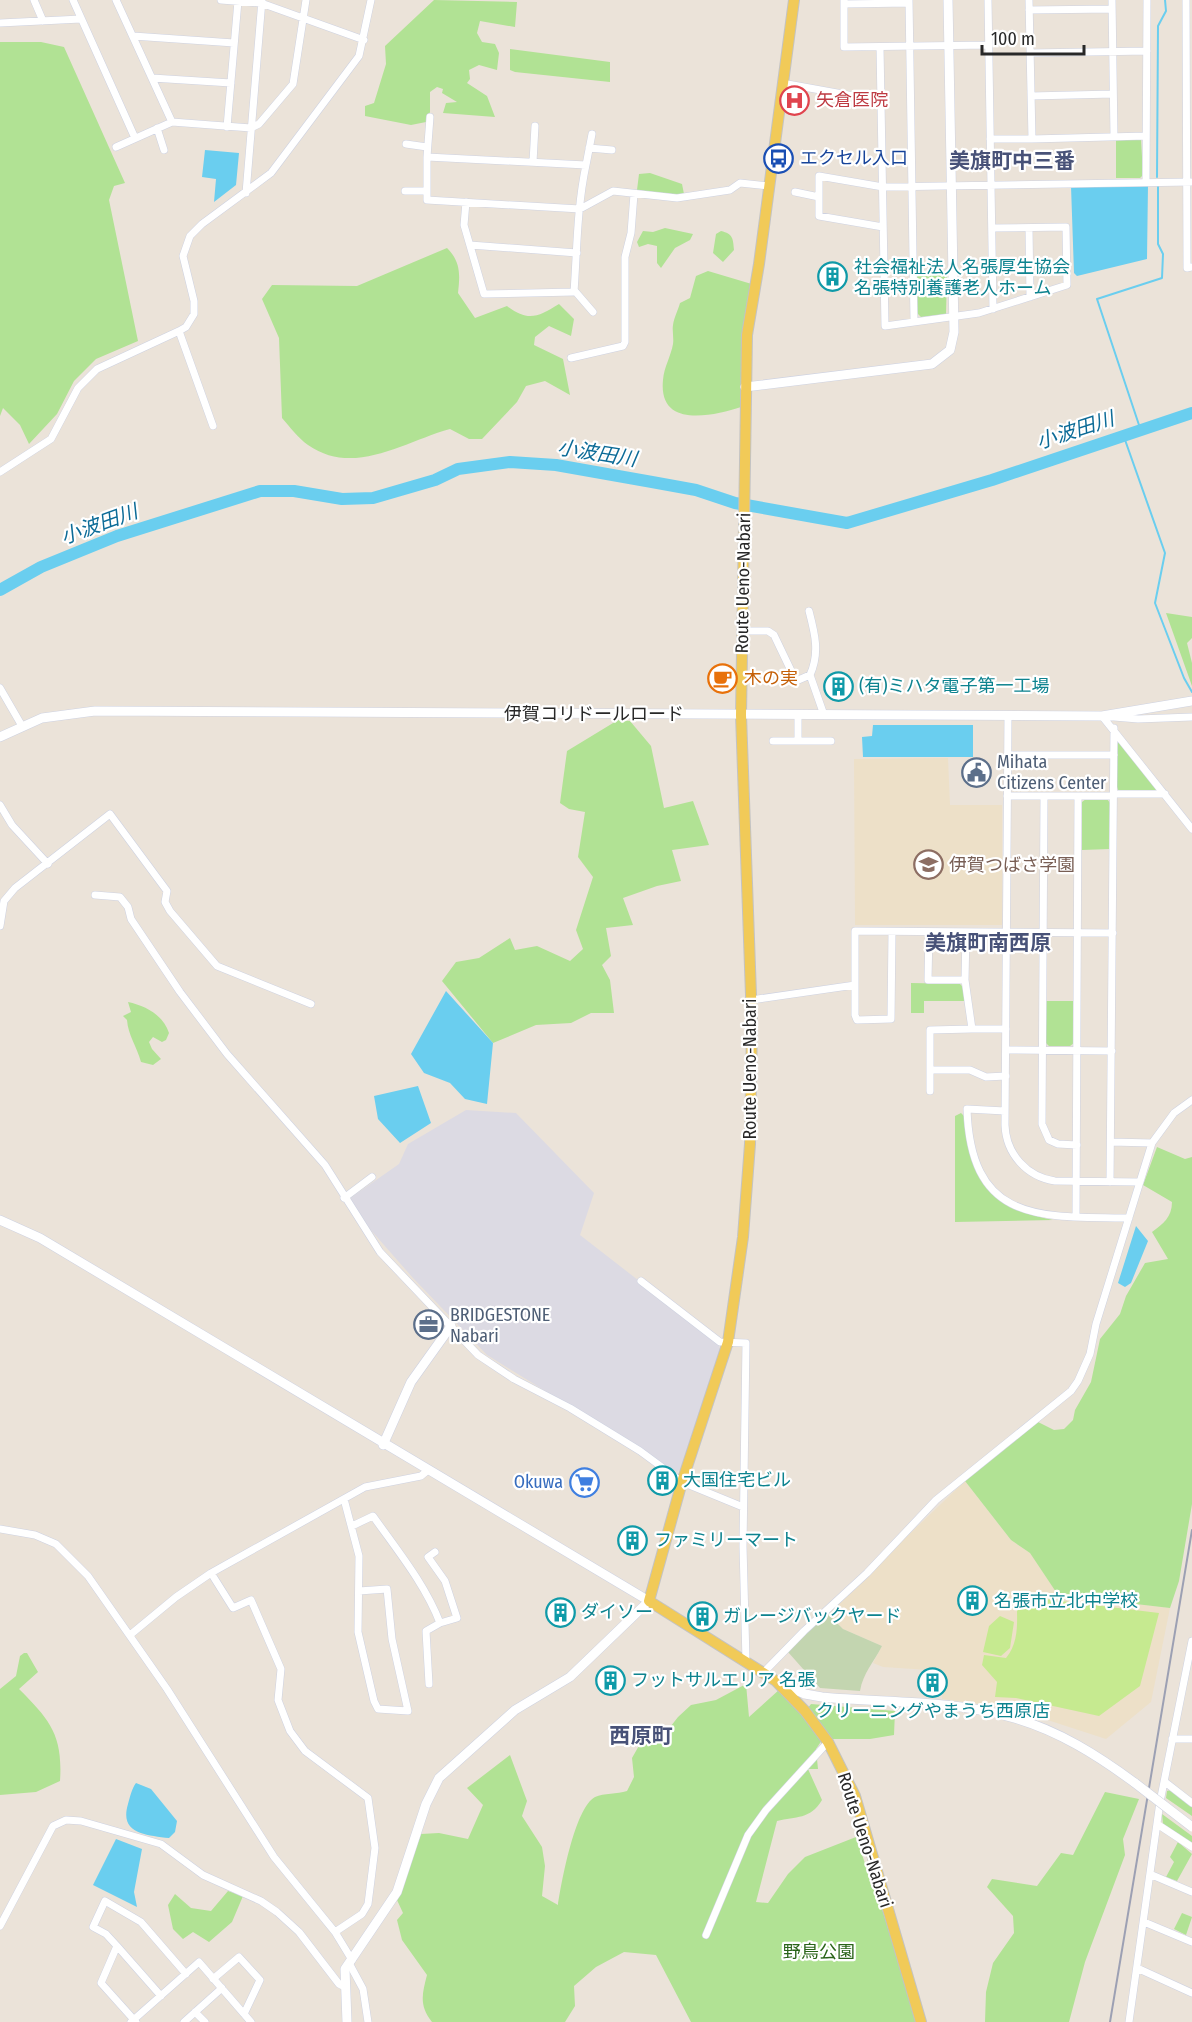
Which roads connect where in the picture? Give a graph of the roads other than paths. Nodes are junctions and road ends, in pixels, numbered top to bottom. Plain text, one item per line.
1 (34, 0) edge
2 (73, 0) edge
3 (116, 0) edge
4 (221, 0) edge
5 (306, 0) edge
6 (371, 0) edge
7 (794, 0) edge
8 (948, 0) edge
9 (988, 0) edge
10 (1029, 0) edge
11 (1112, 0) edge
12 (1147, 0) edge
13 (1186, 0) edge
14 (238, 1) edge
15 (262, 1) edge
16 (844, 2) edge
17 (909, 2) edge
18 (1112, 9) junction
19 (1029, 10) junction
20 (303, 18) junction
21 (81, 19) junction
22 (44, 21) junction
23 (0, 22) edge
24 (133, 36) junction
25 (364, 40) junction
26 (234, 43) junction
27 (949, 45) junction
28 (989, 45) junction
29 (910, 46) junction
30 (880, 47) junction
31 (1189, 49) edge
32 (1147, 51) junction
33 (1113, 52) junction
34 (1030, 53) junction
35 (152, 78) junction
36 (231, 83) junction
37 (782, 83) junction
38 (1113, 94) junction
39 (1031, 96) junction
40 (881, 101) junction
41 (430, 117) dead end
42 (172, 122) junction
43 (227, 126) junction
44 (535, 126) dead end
45 (157, 128) junction
46 (250, 128) junction
47 (592, 134) dead end
48 (1146, 136) junction
49 (1114, 137) junction
50 (135, 138) junction
51 (990, 139) junction
52 (1032, 139) junction
53 (406, 144) dead end
54 (116, 147) dead end
55 (427, 147) junction
56 (589, 148) junction
57 (164, 150) dead end
58 (612, 150) dead end
59 (427, 157) junction
60 (533, 162) junction
61 (586, 165) junction
62 (1146, 182) junction
63 (1189, 182) edge
64 (991, 185) junction
65 (769, 186) junction
66 (911, 186) junction
67 (951, 186) junction
68 (883, 187) junction
69 (405, 191) dead end
70 (427, 191) junction
71 (795, 192) dead end
72 (246, 193) junction
73 (634, 194) junction
74 (819, 197) junction
75 (466, 202) junction
76 (579, 209) junction
77 (1189, 217) edge
78 (883, 227) junction
79 (992, 228) junction
80 (1029, 228) junction
81 (470, 245) junction
82 (577, 253) junction
83 (1192, 267) edge
84 (574, 290) junction
85 (1030, 297) junction
86 (993, 309) junction
87 (593, 312) dead end
88 (954, 316) junction
89 (914, 321) junction
90 (179, 331) junction
91 (572, 358) dead end
92 (745, 387) junction
93 (213, 426) dead end
94 (0, 472) edge
95 (809, 611) dead end
96 (742, 631) junction
97 (810, 675) junction
98 (0, 688) edge
99 (1192, 701) edge
100 (741, 715) junction
101 (798, 715) junction
102 (824, 715) junction
103 (1008, 715) junction
104 (1102, 716) junction
105 (1192, 717) edge
106 (22, 726) junction
107 (1114, 728) junction
108 (0, 737) edge
109 (773, 741) dead end
110 (798, 741) junction
111 (831, 741) dead end
112 (1008, 755) junction
113 (1114, 755) junction
114 (1165, 794) junction
115 (1113, 795) junction
116 (1007, 796) junction
117 (1044, 796) junction
118 (1078, 796) junction
119 (0, 805) edge
120 (1192, 829) edge
121 (48, 864) junction
122 (95, 895) dead end
123 (0, 926) edge
124 (892, 932) junction
125 (929, 932) junction
126 (966, 933) junction
127 (1007, 933) junction
128 (1044, 933) junction
129 (1078, 933) junction
130 (1113, 933) junction
131 (965, 980) junction
132 (855, 985) junction
133 (751, 1000) junction
134 (311, 1004) dead end
135 (972, 1029) junction
136 (1006, 1029) junction
137 (1006, 1050) junction
138 (1043, 1050) junction
139 (1076, 1050) junction
140 (1112, 1050) junction
141 (930, 1070) junction
142 (1006, 1076) junction
143 (930, 1091) dead end
144 (1192, 1100) edge
145 (1005, 1111) junction
146 (1111, 1142) junction
147 (1152, 1143) junction
148 (1077, 1145) junction
149 (372, 1177) dead end
150 (1076, 1181) junction
151 (1110, 1182) junction
152 (1139, 1182) junction
153 (344, 1198) junction
154 (1076, 1217) junction
155 (1129, 1218) junction
156 (0, 1220) edge
157 (641, 1281) dead end
158 (451, 1326) junction
159 (728, 1342) junction
160 (383, 1445) junction
161 (427, 1470) junction
162 (682, 1482) junction
163 (345, 1499) junction
164 (743, 1507) junction
165 (351, 1526) junction
166 (0, 1529) edge
167 (435, 1552) dead end
168 (211, 1573) junction
169 (359, 1591) junction
170 (648, 1601) junction
171 (440, 1623) junction
172 (130, 1635) junction
173 (1192, 1641) edge
174 (746, 1660) junction
175 (764, 1672) junction
176 (776, 1681) junction
177 (429, 1684) dead end
178 (1172, 1739) junction
179 (1192, 1739) edge
180 (828, 1742) junction
181 (1165, 1782) junction
182 (1192, 1803) edge
183 (1157, 1824) junction
184 (1192, 1827) edge
185 (1192, 1847) edge
186 (1152, 1875) junction
187 (1192, 1892) edge
188 (1144, 1922) junction
189 (0, 1926) edge
190 (335, 1932) junction
191 (706, 1935) dead end
192 (1192, 1942) edge
193 (117, 1946) junction
194 (350, 1962) junction
195 (1137, 1968) junction
196 (186, 1974) junction
197 (213, 1979) junction
198 (345, 1987) junction
199 (222, 1988) junction
200 (1192, 1993) edge
201 (161, 1996) junction
202 (195, 2012) junction
203 (244, 2014) junction
204 (134, 2021) edge
205 (1131, 2021) edge
206 (184, 2022) edge
207 (205, 2022) edge
208 (251, 2022) edge
209 (347, 2022) edge
210 (368, 2022) edge
211 (921, 2022) edge

1 - 22 street
2 - 21 street
3 - 24 street
4 - 14 street
5 - 20 street
6 - 25 street
7 - 37 main road, Route Ueno-Nabari
8 - 27 street
9 - 28 street
10 - 19 street
11 - 18 street
12 - 32 street
13 - 31 street
14 - 15 street
14 - 26 street
15 - 20 street
15 - 46 street
16 - 17 street
16 - 30 street
17 - 29 street
18 - 19 street
18 - 33 street
19 - 34 street
20 - 25 street
20 - 46 street
21 - 22 street
21 - 50 street
22 - 23 street
24 - 26 street
24 - 35 street
25 - 72 street
26 - 36 street
27 - 28 street
27 - 29 street
27 - 67 street
28 - 51 street
29 - 30 street
29 - 66 street
30 - 40 street
31 - 63 street
32 - 33 street
32 - 48 street
33 - 34 street
33 - 38 street
34 - 39 street
35 - 36 street
35 - 42 street
36 - 43 street
37 - 40 street
37 - 65 main road, Route Ueno-Nabari
38 - 39 street
38 - 49 street
39 - 52 street
40 - 68 street
41 - 55 street
42 - 43 street
42 - 45 street
43 - 46 street
44 - 60 street
45 - 50 street
45 - 57 street
46 - 72 street
47 - 56 street
48 - 49 street
48 - 62 street
49 - 52 street
50 - 54 street
51 - 52 street
51 - 64 street
53 - 55 street
55 - 59 street
56 - 58 street
56 - 61 street
59 - 60 street
59 - 70 street
60 - 61 street
61 - 76 street
62 - 63 street
62 - 64 street
63 - 77 street
64 - 67 street
64 - 79 street
65 - 73 street
65 - 92 main road, Route Ueno-Nabari
66 - 67 street
66 - 68 street
66 - 89 street
67 - 88 street
68 - 74 street
68 - 78 street
69 - 70 street
70 - 75 street
71 - 74 street
72 - 90 street
73 - 76 street
73 - 91 street
74 - 78 street
75 - 76 street
75 - 81 street
76 - 82 street
77 - 83 street
78 - 89 street
79 - 80 street
79 - 86 street
80 - 85 street
80 - 85 street
81 - 82 street
81 - 84 street
82 - 84 street
84 - 87 street
85 - 86 street
86 - 88 street
88 - 89 street
88 - 92 street
90 - 93 street
90 - 94 street
92 - 96 main road, Route Ueno-Nabari
95 - 97 street
96 - 97 street
96 - 100 main road, Route Ueno-Nabari
97 - 102 street
98 - 106 street
99 - 104 street, 伊賀コリドールロード
100 - 101 street, 伊賀コリドールロード
100 - 106 street, 伊賀コリドールロード
100 - 133 main road, Route Ueno-Nabari
101 - 102 street, 伊賀コリドールロード
101 - 110 street
102 - 103 street, 伊賀コリドールロード
103 - 104 street, 伊賀コリドールロード
103 - 112 street
104 - 105 street
104 - 107 street
106 - 108 street, 伊賀コリドールロード
107 - 113 street
107 - 114 street
109 - 110 street
110 - 111 street
112 - 113 street
112 - 116 street
113 - 115 street
114 - 115 street
114 - 120 street
115 - 118 street
115 - 130 street
116 - 117 street
116 - 127 street
117 - 118 street
117 - 128 street
118 - 129 street
119 - 121 street
121 - 123 street
121 - 134 street
122 - 153 street
124 - 125 street
124 - 132 street
124 - 132 street
125 - 126 street
125 - 131 street
126 - 127 street
126 - 131 street
127 - 128 street
127 - 136 street
128 - 129 street
128 - 138 street
129 - 130 street
129 - 139 street
130 - 140 street
131 - 135 street
132 - 133 street
133 - 159 main road, Route Ueno-Nabari
135 - 136 street
135 - 141 street
136 - 137 street
137 - 138 street
137 - 142 street
138 - 139 street
138 - 148 street
139 - 140 street
139 - 148 street
140 - 146 street
141 - 142 street
141 - 143 street
142 - 145 street
144 - 147 street
145 - 150 street
145 - 154 street
146 - 147 street
146 - 151 street
147 - 152 street
148 - 150 street
149 - 153 street
150 - 151 street
150 - 154 street
151 - 152 street
152 - 155 street
153 - 158 street
154 - 155 street
155 - 175 street
156 - 160 street
157 - 159 street
158 - 160 street
158 - 162 street
159 - 162 main road, Route Ueno-Nabari
159 - 164 street
160 - 161 street
161 - 163 street
161 - 170 street
162 - 164 street
162 - 170 main road, Route Ueno-Nabari
163 - 165 street
163 - 168 street
164 - 174 street
165 - 169 street
165 - 171 street
166 - 172 street
167 - 171 street
168 - 172 street
168 - 190 street
169 - 169 street
170 - 174 main road, Route Ueno-Nabari
170 - 194 street
171 - 177 street
172 - 190 street
173 - 178 street
174 - 175 main road, Route Ueno-Nabari
175 - 176 main road, Route Ueno-Nabari
176 - 180 main road, Route Ueno-Nabari
176 - 184 street, bridge
178 - 179 street
178 - 181 street
180 - 191 street
180 - 211 main road, Route Ueno-Nabari
181 - 182 street
181 - 183 street
183 - 185 street
183 - 186 street
186 - 187 street
186 - 188 street
188 - 192 street
188 - 195 street
189 - 198 street
190 - 194 street
193 - 196 street
193 - 201 street
193 - 204 street
194 - 198 street
194 - 210 street
195 - 200 street
195 - 205 street
196 - 197 street
196 - 201 street
197 - 199 street
197 - 203 street
198 - 209 street
199 - 202 street
199 - 203 street
201 - 204 street
202 - 206 street
202 - 207 street
203 - 208 street

